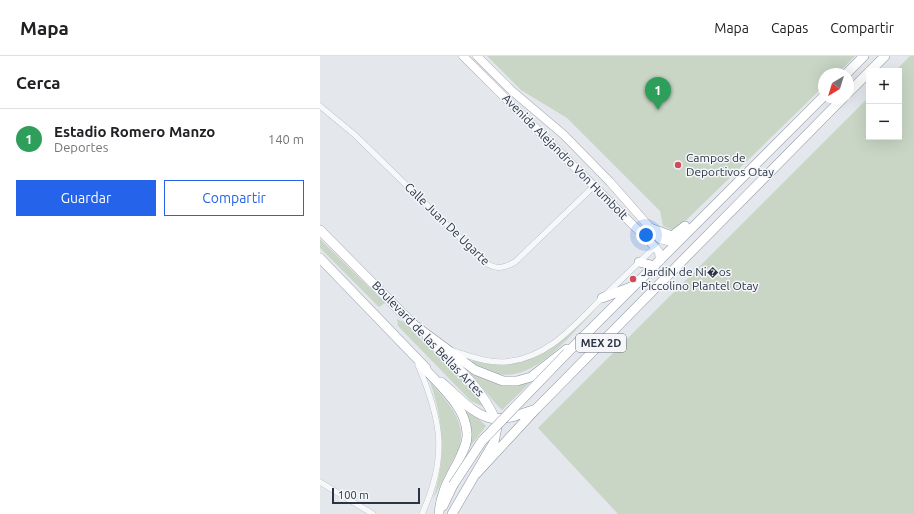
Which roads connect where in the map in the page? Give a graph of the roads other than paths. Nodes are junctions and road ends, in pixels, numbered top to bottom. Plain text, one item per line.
1 (463, 56) edge
2 (477, 56) edge
3 (864, 56) edge
4 (885, 56) edge
5 (852, 68) edge
6 (874, 68) edge
7 (866, 76) edge
8 (854, 87) edge
9 (818, 102) edge
10 (837, 104) edge
11 (320, 106) edge
12 (793, 126) junction
13 (594, 186) junction
14 (650, 228) junction
15 (320, 230) edge
16 (681, 239) junction
17 (656, 247) junction
18 (320, 258) edge
19 (639, 262) junction
20 (657, 263) junction
21 (636, 285) junction
22 (602, 298) junction
23 (413, 324) junction
24 (594, 326) junction
25 (449, 350) junction
26 (417, 360) junction
27 (536, 409) junction
28 (495, 418) junction
29 (476, 474) junction
30 (320, 482) edge
31 (373, 514) edge
32 (422, 514) edge
33 (439, 514) edge
34 (452, 514) edge

1 - 13 main road, Avenida Alejandro Von Humbolt
2 - 14 main road, Avenida Alejandro Von Humbolt
3 - 5 main road
4 - 6 main road
7 - 8 main road
9 - 12 main road, MEX 2D
10 - 27 main road, MEX 2D
11 - 13 street, Calle Juan De Ugarte
12 - 14 main road
12 - 16 main road, MEX 2D
13 - 17 main road, Avenida Alejandro Von Humbolt
14 - 16 main road, Avenida Alejandro Von Humbolt
15 - 23 main road, Boulevard de las Bellas Artes
16 - 20 main road, MEX 2D
17 - 19 street
17 - 20 main road, Avenida Alejandro Von Humbolt
18 - 26 main road, Boulevard de las Bellas Artes
19 - 20 main road
19 - 22 street
20 - 21 main road, MEX 2D
21 - 22 main road
21 - 24 main road, MEX 2D
22 - 25 street
23 - 25 main road
23 - 28 main road, Boulevard de las Bellas Artes
24 - 25 main road
24 - 33 main road, MEX 2D, bridge
26 - 28 main road, Boulevard de las Bellas Artes
26 - 32 street
26 - 33 main road
27 - 28 main road
27 - 29 main road, MEX 2D
28 - 29 main road
29 - 34 main road, MEX 2D
30 - 31 street

